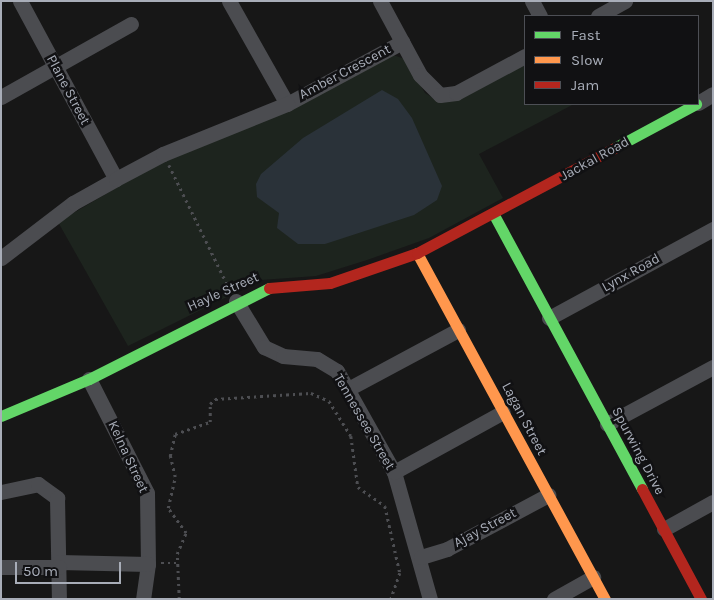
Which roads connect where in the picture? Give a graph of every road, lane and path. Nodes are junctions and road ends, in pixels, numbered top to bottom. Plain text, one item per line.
1 (20, 1) edge
2 (229, 1) edge
3 (380, 1) edge
4 (532, 1) edge
5 (625, 1) edge
6 (539, 15) edge
7 (600, 15) edge
8 (131, 24) dead end
9 (402, 42) junction
10 (524, 57) edge
11 (55, 67) junction
12 (713, 94) edge
13 (1, 97) edge
14 (699, 102) edge
15 (287, 104) junction
16 (693, 105) edge
17 (163, 154) junction
18 (116, 179) junction
19 (494, 215) junction
20 (713, 229) edge
21 (417, 253) junction
22 (1, 258) edge
23 (236, 301) junction
24 (549, 318) junction
25 (458, 330) junction
26 (713, 367) edge
27 (89, 379) junction
28 (348, 389) junction
29 (503, 412) junction
30 (1, 416) edge
31 (607, 424) junction
32 (394, 472) junction
33 (1, 492) edge
34 (548, 495) junction
35 (713, 502) edge
36 (664, 529) junction
37 (421, 557) junction
38 (148, 564) junction
39 (59, 565) junction
40 (1, 567) edge
41 (593, 577) junction
42 (59, 599) edge
43 (143, 599) edge
44 (179, 599) edge
45 (391, 599) edge
46 (430, 599) edge
47 (554, 599) edge
48 (604, 599) edge
49 (701, 599) edge

1 - 11 street, Plane Street
2 - 15 street, Amber Crescent
3 - 9 street
4 - 6 street
5 - 7 street
8 - 11 street
9 - 10 street
9 - 15 street, Amber Crescent
11 - 13 street
11 - 18 street, Plane Street
12 - 14 street, Jackal Road
15 - 17 street
16 - 19 street, Jackal Road
17 - 18 street
17 - 23 path
18 - 22 street
19 - 21 street, Hayle Street
19 - 24 street, Spurwing Drive
20 - 24 street, Lynx Road
21 - 23 street, Hayle Street
21 - 25 street, Lagan Street
23 - 27 street, Hayle Street
23 - 28 street, Tennessee Street
24 - 31 street, Spurwing Drive
25 - 28 street
25 - 29 street, Lagan Street
26 - 31 street
27 - 30 street, Hayle Street
27 - 38 street, Kelna Street
28 - 32 street, Tennessee Street
29 - 32 street
29 - 34 street, Lagan Street
31 - 36 street, Spurwing Drive
32 - 37 street, Tennessee Street
33 - 39 street
34 - 37 street, Ajay Street
34 - 41 street, Lagan Street
35 - 36 street
36 - 49 street, Spurwing Drive
37 - 46 street, Tennessee Street
38 - 39 street
38 - 43 street, Kelna Street
39 - 40 street
39 - 42 street
41 - 47 street
41 - 48 street, Lagan Street
44 - 45 path

